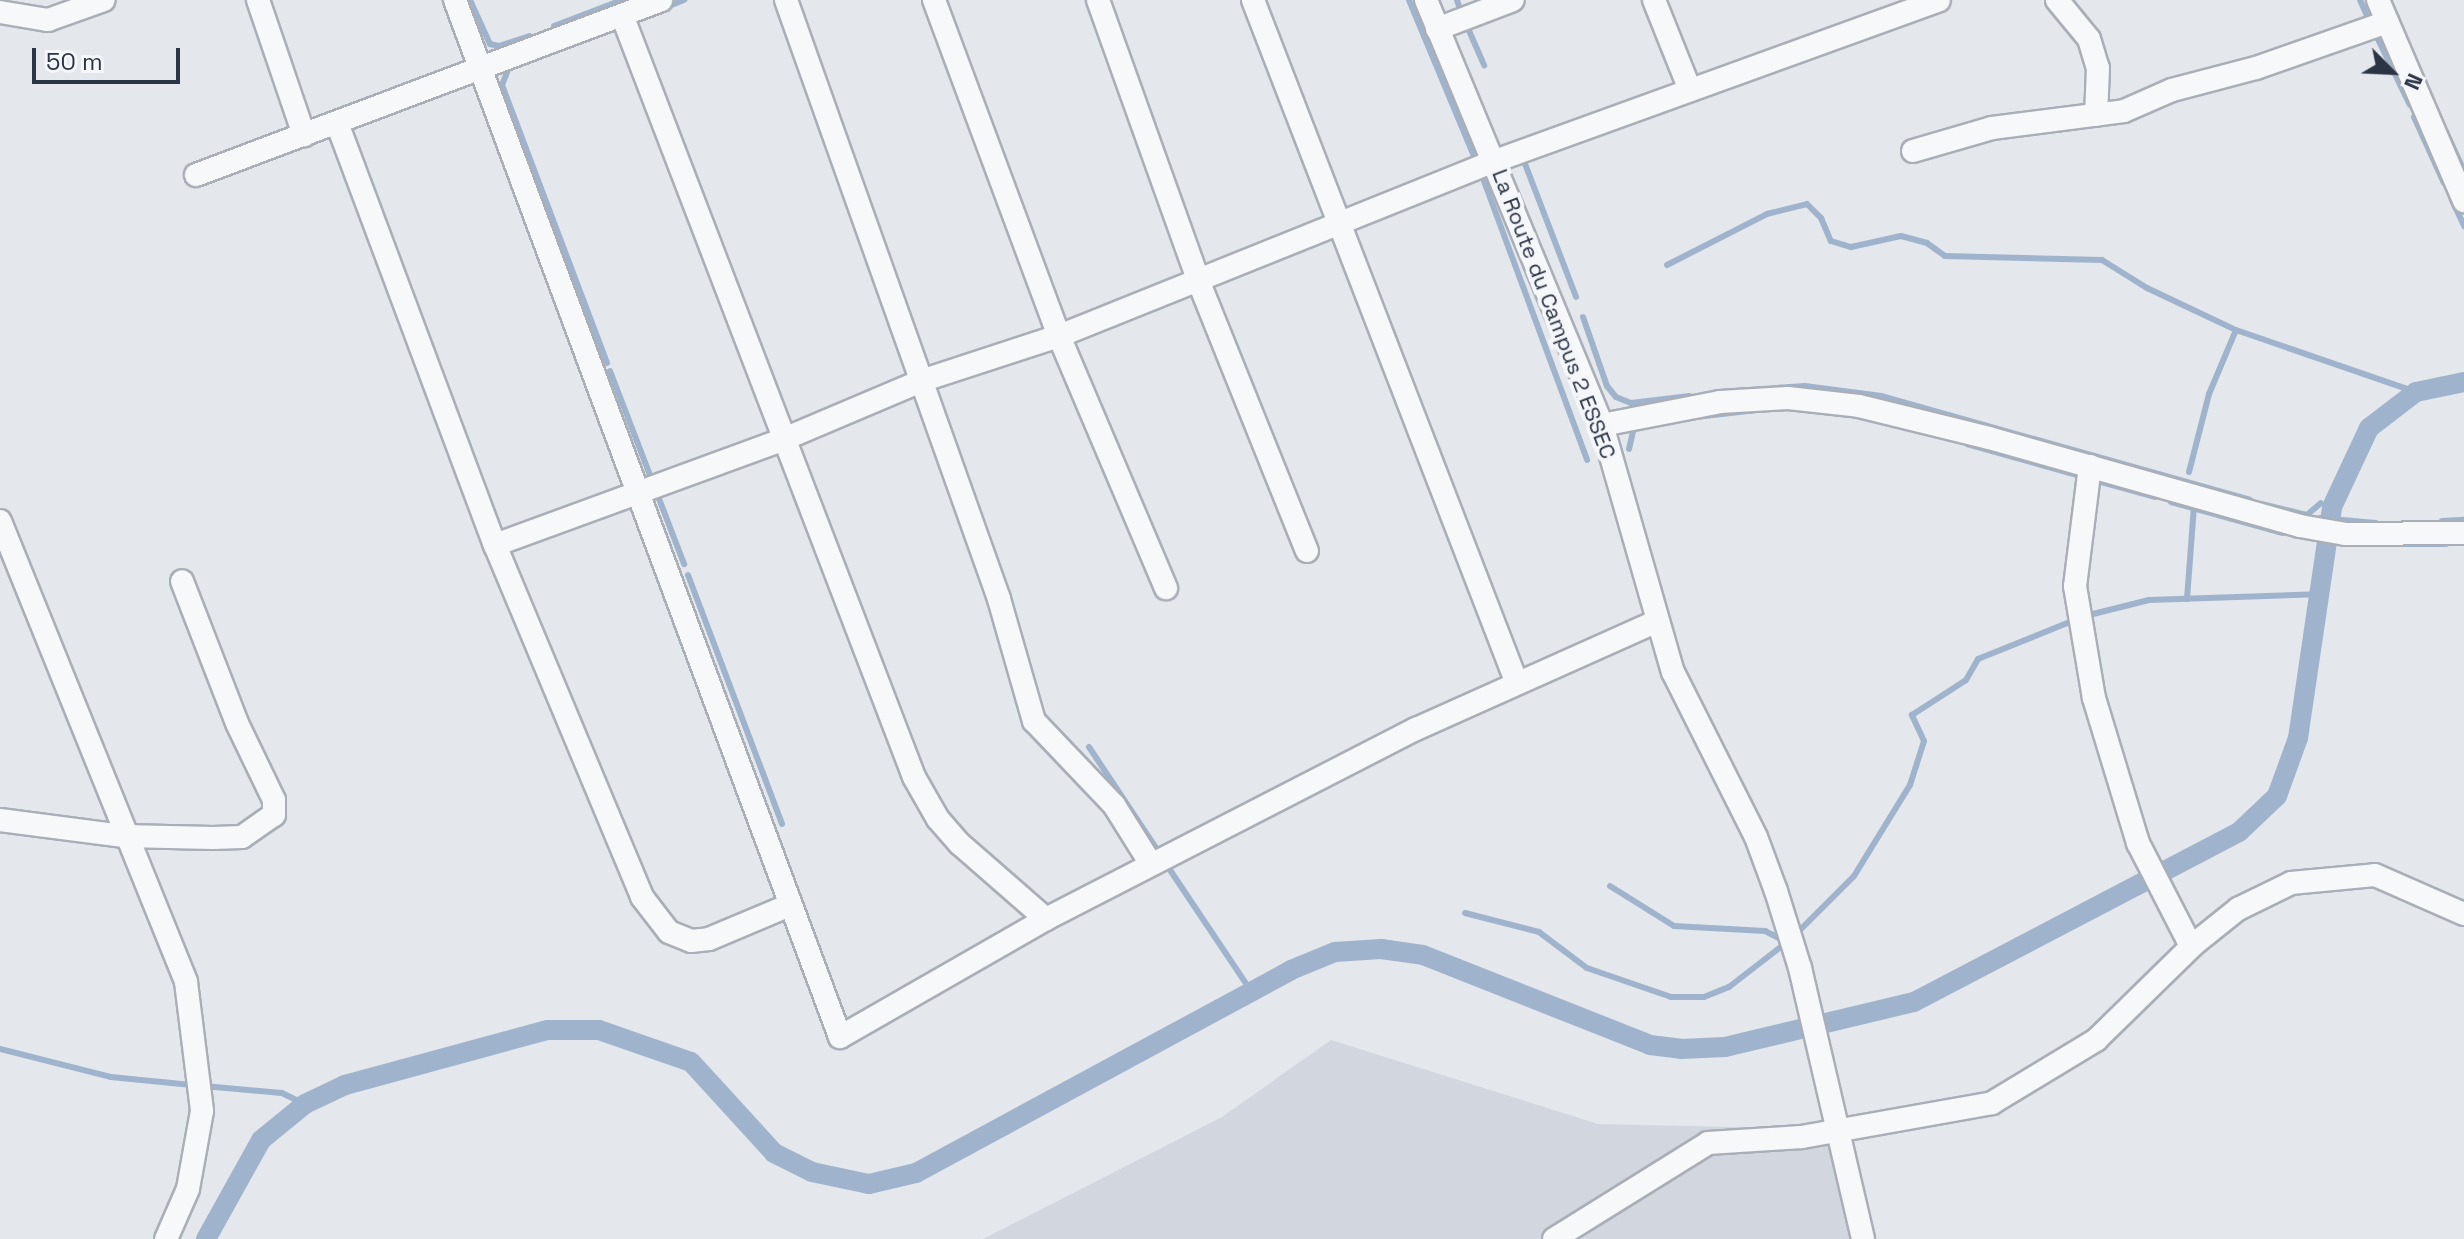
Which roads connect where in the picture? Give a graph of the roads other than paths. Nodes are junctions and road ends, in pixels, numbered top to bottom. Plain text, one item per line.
1 (104, 0) edge
2 (258, 0) edge
3 (455, 0) edge
4 (661, 0) edge
5 (786, 0) edge
6 (934, 0) edge
7 (1098, 0) edge
8 (1253, 0) edge
9 (1426, 0) edge
10 (1513, 0) edge
11 (1654, 0) edge
12 (1939, 0) edge
13 (2057, 0) edge
14 (2378, 0) edge
15 (0, 12) edge
16 (622, 15) junction
17 (2387, 22) junction
18 (1437, 29) junction
19 (479, 64) junction
20 (1690, 90) junction
21 (2096, 115) junction
22 (337, 123) junction
23 (304, 135) junction
24 (1913, 151) dead end
25 (1495, 161) junction
26 (196, 175) dead end
27 (2464, 201) edge
28 (1336, 223) junction
29 (1198, 280) junction
30 (1059, 336) junction
31 (921, 381) junction
32 (1602, 425) junction
33 (784, 439) junction
34 (2090, 466) junction
35 (640, 492) junction
36 (0, 521) edge
37 (2464, 533) edge
38 (495, 545) junction
39 (1307, 551) dead end
40 (182, 581) dead end
41 (1166, 588) dead end
42 (1655, 622) junction
43 (1516, 681) junction
44 (0, 820) edge
45 (124, 836) junction
46 (1151, 864) junction
47 (790, 905) junction
48 (2464, 914) edge
49 (1046, 919) junction
50 (2191, 946) junction
51 (1841, 1130) junction
52 (166, 1239) edge
53 (1554, 1239) edge
54 (1863, 1239) edge

1 - 15 street
2 - 23 street
3 - 19 street
4 - 16 street
5 - 31 street
6 - 30 street
7 - 29 street
8 - 28 street
9 - 18 street, La Route du Campus 2 ESSEC
10 - 18 street
11 - 20 street
12 - 20 street
13 - 21 street
14 - 17 street
16 - 19 street
16 - 33 street
17 - 21 street
17 - 27 street
18 - 25 street, La Route du Campus 2 ESSEC
19 - 22 street
19 - 35 street
20 - 25 street
21 - 24 street
22 - 23 street
22 - 38 street
23 - 26 street
25 - 28 street
25 - 32 street, La Route du Campus 2 ESSEC
28 - 29 street
28 - 43 street
29 - 30 street
29 - 39 street
30 - 31 street
30 - 41 street
31 - 33 street
31 - 46 street
32 - 34 street
32 - 42 street, La Route du Campus 2 ESSEC
33 - 35 street
33 - 49 street
34 - 37 street
34 - 50 street
35 - 38 street
35 - 47 street
36 - 45 street
38 - 47 street
40 - 45 street
42 - 43 street
42 - 51 street, La Route du Campus 2 ESSEC
43 - 46 street
44 - 45 street
45 - 52 street
46 - 49 street
47 - 49 street
48 - 50 street
50 - 51 street
51 - 53 street
51 - 54 street, La Route du Campus 2 ESSEC

